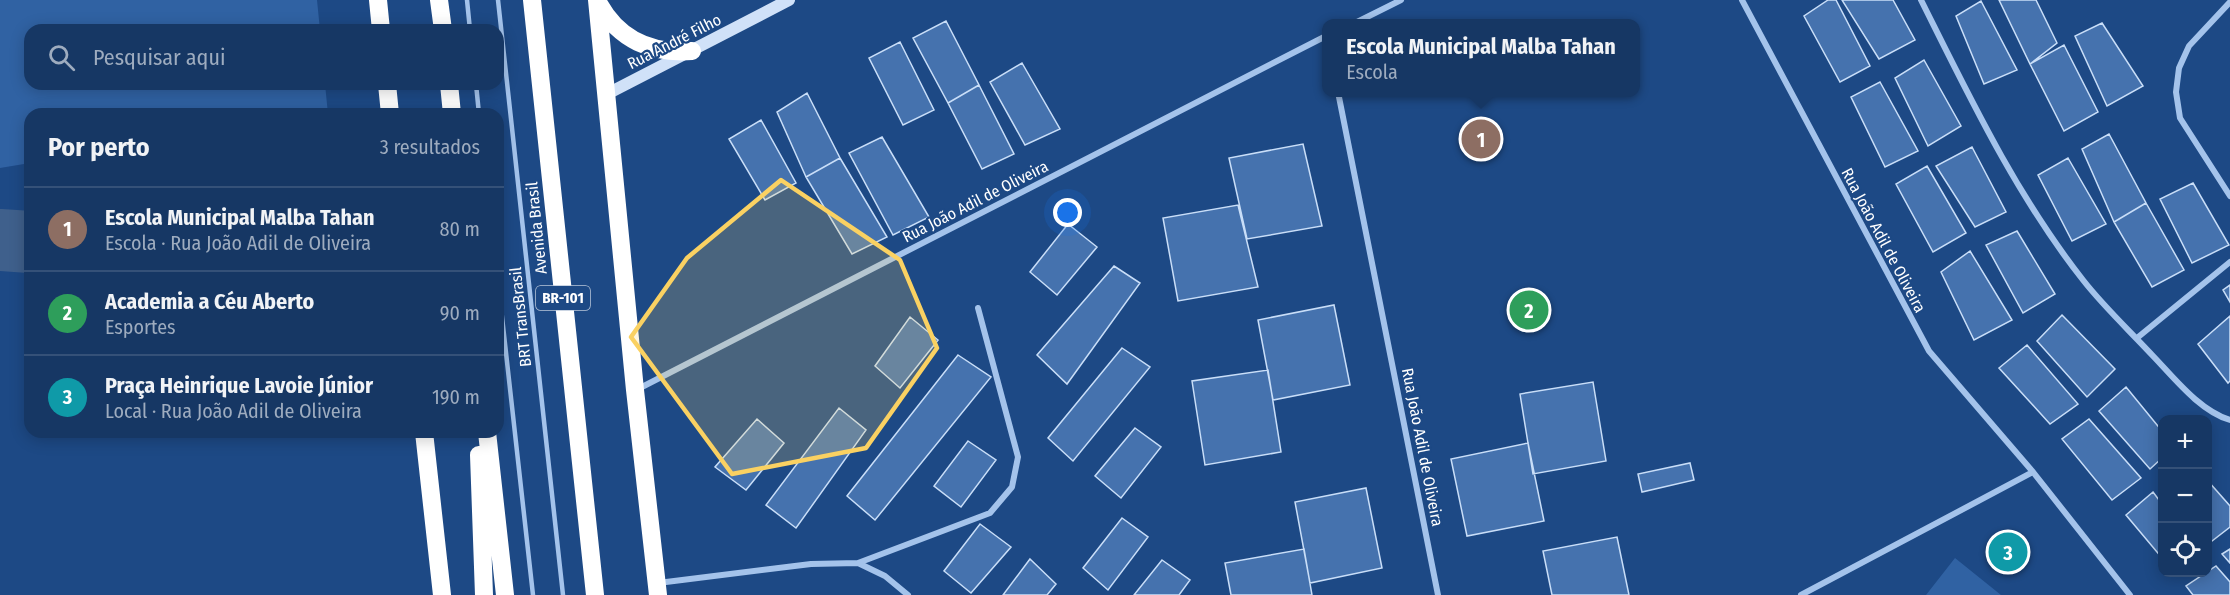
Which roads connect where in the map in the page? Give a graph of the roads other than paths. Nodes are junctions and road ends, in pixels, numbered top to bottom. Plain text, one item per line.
1 (378, 0) edge
2 (440, 0) edge
3 (467, 0) edge
4 (498, 0) edge
5 (532, 0) edge
6 (789, 0) edge
7 (1401, 0) edge
8 (1742, 0) edge
9 (1921, 0) edge
10 (598, 1) edge
11 (2230, 2) edge
12 (1363, 19) edge
13 (380, 24) edge
14 (442, 24) edge
15 (469, 24) edge
16 (501, 24) edge
17 (1322, 38) edge
18 (692, 51) junction
19 (504, 55) edge
20 (388, 90) edge
21 (450, 90) edge
22 (477, 90) edge
23 (607, 94) junction
24 (1339, 97) edge
25 (389, 108) edge
26 (451, 108) edge
27 (478, 108) edge
28 (2230, 196) edge
29 (2230, 262) edge
30 (978, 308) dead end
31 (504, 335) edge
32 (2137, 338) junction
33 (635, 390) junction
34 (2230, 420) edge
35 (425, 438) edge
36 (478, 438) edge
37 (488, 438) edge
38 (2033, 472) junction
39 (858, 563) junction
40 (658, 589) edge
41 (442, 595) edge
42 (484, 595) edge
43 (505, 595) edge
44 (533, 595) edge
45 (563, 595) edge
46 (595, 595) edge
47 (908, 595) edge
48 (1438, 595) edge
49 (1802, 595) edge
50 (2130, 595) edge

1 - 13 highway
2 - 14 highway
3 - 15 lane
4 - 16 lane, BRT TransBrasil
5 - 46 highway, Avenida Brasil / BR-101
6 - 18 street, Rua André Filho
7 - 12 street
8 - 38 street, Rua João Adil de Oliveira
9 - 32 street
10 - 18 highway
10 - 23 highway
11 - 28 street
17 - 33 street, Rua João Adil de Oliveira
18 - 23 street, Rua André Filho
19 - 45 lane, BRT TransBrasil
20 - 25 highway
21 - 26 highway
22 - 27 lane
23 - 33 highway
24 - 48 street, Rua João Adil de Oliveira
29 - 32 street
30 - 39 street
31 - 44 lane, BRT TransBrasil
32 - 34 street
33 - 40 highway
35 - 41 highway
36 - 42 highway
37 - 43 highway
38 - 49 street
38 - 50 street, Rua João Adil de Oliveira
39 - 40 street
39 - 47 street

